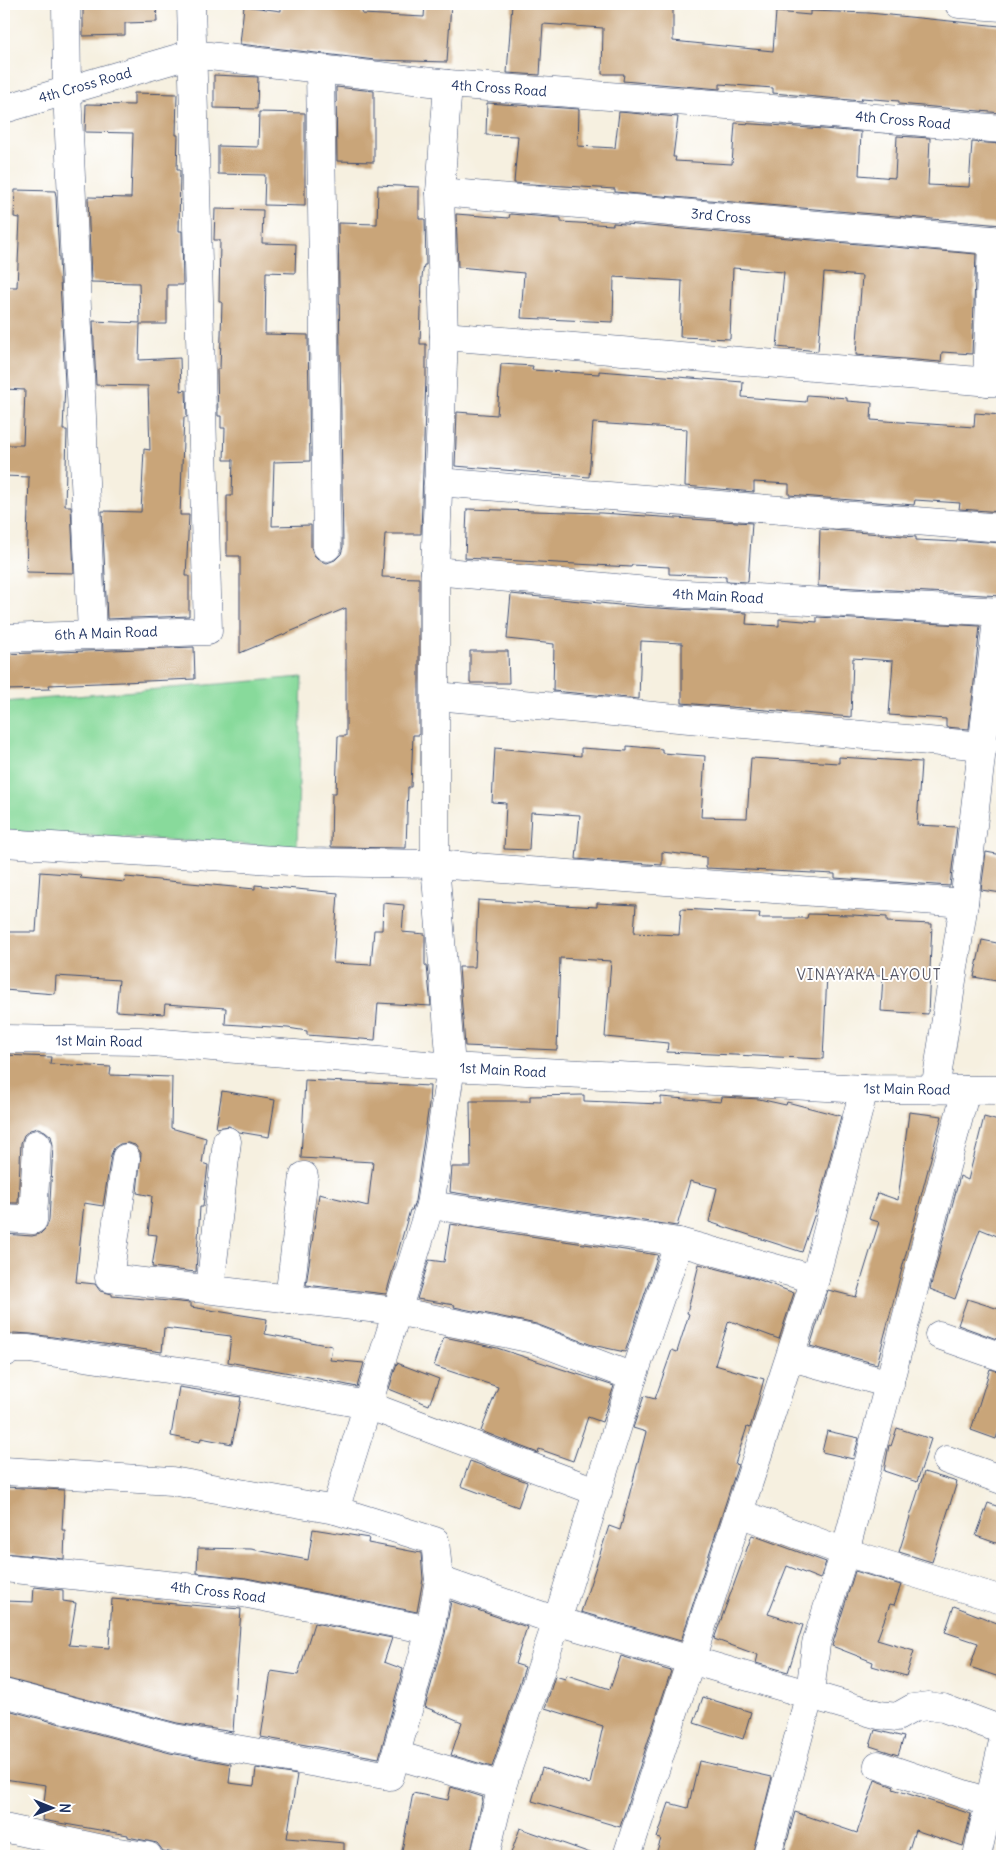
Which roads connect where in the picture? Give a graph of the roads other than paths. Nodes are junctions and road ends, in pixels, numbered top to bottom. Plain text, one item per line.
1 (66, 4) edge
2 (190, 4) edge
3 (959, 4) edge
4 (1002, 7) edge
5 (192, 54) junction
6 (320, 69) junction
7 (448, 84) junction
8 (66, 91) junction
9 (4, 108) edge
10 (1002, 129) edge
11 (440, 192) junction
12 (997, 241) edge
13 (444, 336) junction
14 (994, 382) edge
15 (438, 482) junction
16 (1002, 528) edge
17 (327, 547) dead end
18 (435, 571) junction
19 (1000, 612) edge
20 (92, 633) junction
21 (4, 638) edge
22 (436, 696) junction
23 (984, 746) junction
24 (4, 843) edge
25 (435, 864) junction
26 (964, 903) junction
27 (4, 1039) edge
28 (451, 1067) junction
29 (864, 1088) junction
30 (935, 1090) junction
31 (966, 1090) junction
32 (1002, 1090) edge
33 (227, 1141) dead end
34 (37, 1144) dead end
35 (126, 1158) dead end
36 (304, 1176) dead end
37 (430, 1206) junction
38 (4, 1218) edge
39 (680, 1242) junction
40 (815, 1279) junction
41 (210, 1288) junction
42 (289, 1299) junction
43 (396, 1310) junction
44 (939, 1335) dead end
45 (4, 1353) edge
46 (791, 1357) junction
47 (1002, 1357) edge
48 (633, 1377) junction
49 (890, 1384) junction
50 (367, 1405) junction
51 (947, 1460) dead end
52 (4, 1471) edge
53 (1002, 1480) edge
54 (598, 1492) junction
55 (336, 1510) junction
56 (739, 1513) junction
57 (845, 1552) junction
58 (4, 1568) edge
59 (439, 1580) junction
60 (1002, 1600) edge
61 (557, 1621) junction
62 (430, 1630) junction
63 (691, 1659) junction
64 (810, 1693) junction
65 (4, 1694) edge
66 (1002, 1730) edge
67 (1002, 1746) edge
68 (396, 1755) junction
69 (878, 1765) dead end
70 (502, 1786) junction
71 (996, 1804) edge
72 (4, 1828) edge
73 (112, 1854) edge
74 (148, 1856) edge
75 (485, 1856) edge
76 (627, 1856) edge
77 (768, 1856) edge
78 (977, 1856) edge

1 - 8 street
2 - 5 street
3 - 4 street
5 - 6 street, 4th Cross Road
5 - 8 street, 4th Cross Road
5 - 20 street, 6th A Main Road
6 - 7 street, 4th Cross Road
6 - 17 street
7 - 10 street, 4th Cross Road
7 - 11 street
8 - 9 street, 4th Cross Road
8 - 20 street
11 - 12 street, 3rd Cross
11 - 13 street
12 - 14 street
13 - 14 street
13 - 15 street
15 - 16 street
15 - 18 street
18 - 19 street, 4th Main Road
18 - 22 street
19 - 23 street
20 - 21 street, 6th A Main Road
22 - 23 street
22 - 25 street
23 - 26 street
24 - 25 street
25 - 26 street
25 - 28 street
26 - 30 street
27 - 28 street, 1st Main Road
28 - 29 street, 1st Main Road
28 - 37 street
29 - 30 street, 1st Main Road
29 - 40 street
30 - 31 street, 1st Main Road
31 - 32 street, 1st Main Road
31 - 49 street
33 - 41 street
34 - 38 street
35 - 41 street
36 - 42 street
37 - 39 street
37 - 43 street
39 - 40 street
39 - 48 street
40 - 46 street
41 - 42 street
42 - 43 street
43 - 48 street
43 - 50 street
44 - 47 street
45 - 50 street
46 - 49 street
46 - 56 street
48 - 54 street
49 - 57 street
50 - 54 street
50 - 55 street
51 - 53 street
52 - 55 street
54 - 61 street
55 - 59 street
56 - 57 street
56 - 63 street
57 - 60 street
57 - 64 street
58 - 62 street, 4th Cross Road
59 - 61 street
59 - 62 street
61 - 63 street
61 - 70 street
62 - 68 street
63 - 64 street
63 - 76 street
64 - 66 street
64 - 77 street
65 - 68 street
67 - 71 street
68 - 70 street
69 - 71 street
70 - 75 street
71 - 78 street
72 - 73 street
73 - 74 street

